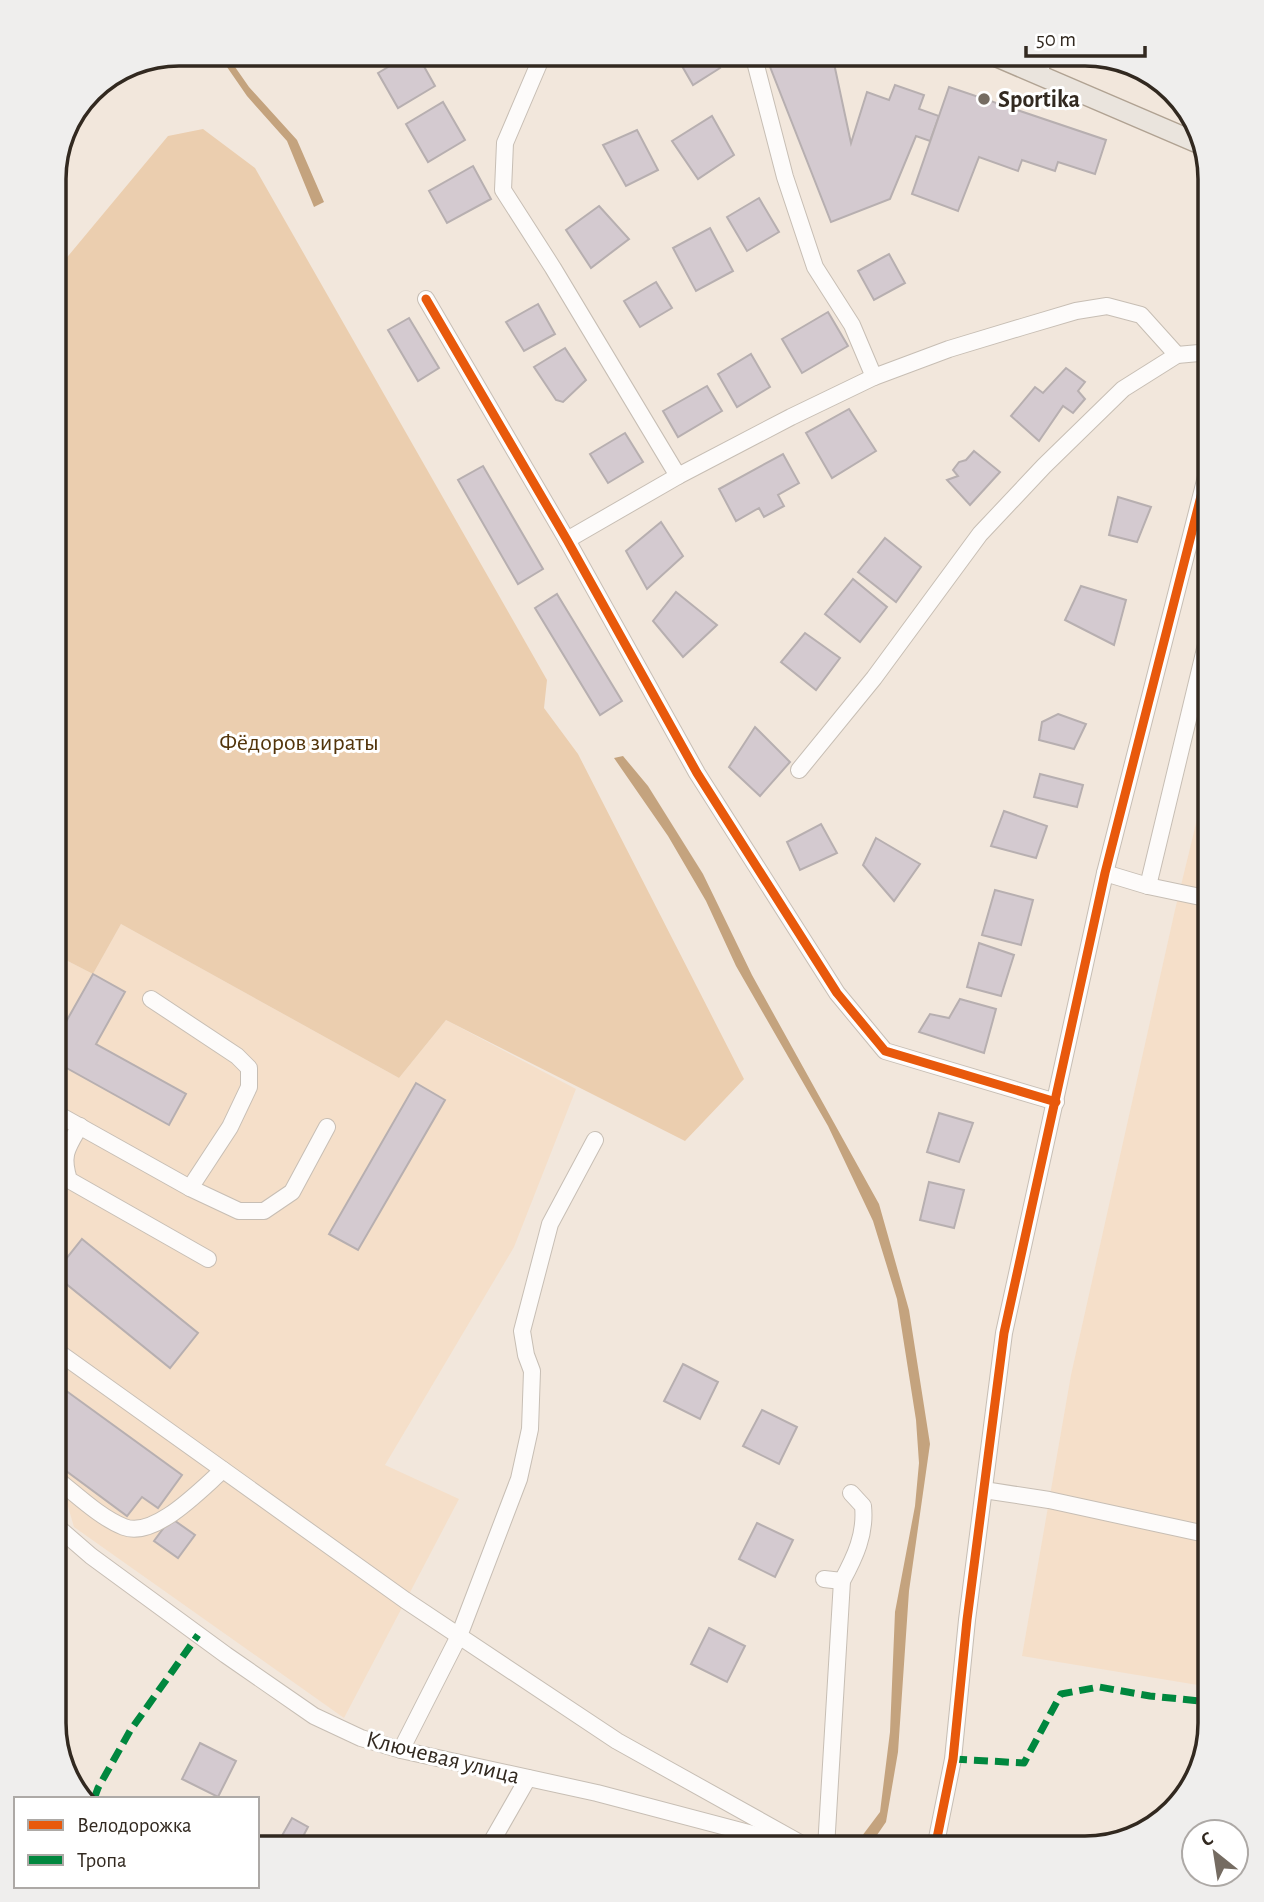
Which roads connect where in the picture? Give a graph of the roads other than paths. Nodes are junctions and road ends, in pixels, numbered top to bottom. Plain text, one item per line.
1 (538, 66) edge
2 (756, 67) edge
3 (1020, 67) edge
4 (1041, 67) edge
5 (1038, 75) junction
6 (1190, 140) edge
7 (426, 299) dead end
8 (1198, 353) edge
9 (1177, 355) junction
10 (874, 377) junction
11 (678, 476) junction
12 (1198, 522) edge
13 (567, 540) junction
14 (1198, 677) edge
15 (799, 770) dead end
16 (1105, 873) junction
17 (1147, 886) junction
18 (1198, 897) edge
19 (151, 999) dead end
20 (1056, 1102) junction
21 (66, 1119) edge
22 (80, 1126) junction
23 (327, 1127) dead end
24 (595, 1140) dead end
25 (66, 1147) edge
26 (66, 1172) edge
27 (190, 1188) junction
28 (208, 1259) dead end
29 (66, 1358) edge
30 (223, 1470) junction
31 (66, 1486) edge
32 (984, 1490) junction
33 (850, 1493) dead end
34 (1198, 1532) edge
35 (66, 1535) edge
36 (824, 1579) dead end
37 (842, 1581) junction
38 (458, 1636) junction
39 (401, 1750) junction
40 (528, 1778) junction
41 (495, 1835) edge
42 (760, 1836) edge
43 (785, 1836) edge
44 (827, 1836) edge
45 (937, 1836) edge

1 - 11 street
2 - 10 street
3 - 5 main road
4 - 5 street
5 - 6 main road
7 - 13 street
8 - 9 street
9 - 10 street
9 - 15 street
10 - 11 street
11 - 13 street
12 - 16 street
13 - 20 street
14 - 17 street
16 - 17 street
16 - 20 street
17 - 18 street
19 - 27 street
20 - 32 street
21 - 22 street
22 - 25 street
22 - 27 street
23 - 27 street
24 - 38 street
26 - 28 street
29 - 30 street
30 - 31 street
30 - 38 street
32 - 34 street
32 - 45 street
33 - 37 street
35 - 39 street, Ключевая улица
36 - 37 street
37 - 44 street
38 - 39 street
38 - 43 street
39 - 40 street, Ключевая улица
40 - 41 street
40 - 42 street, Ключевая улица

